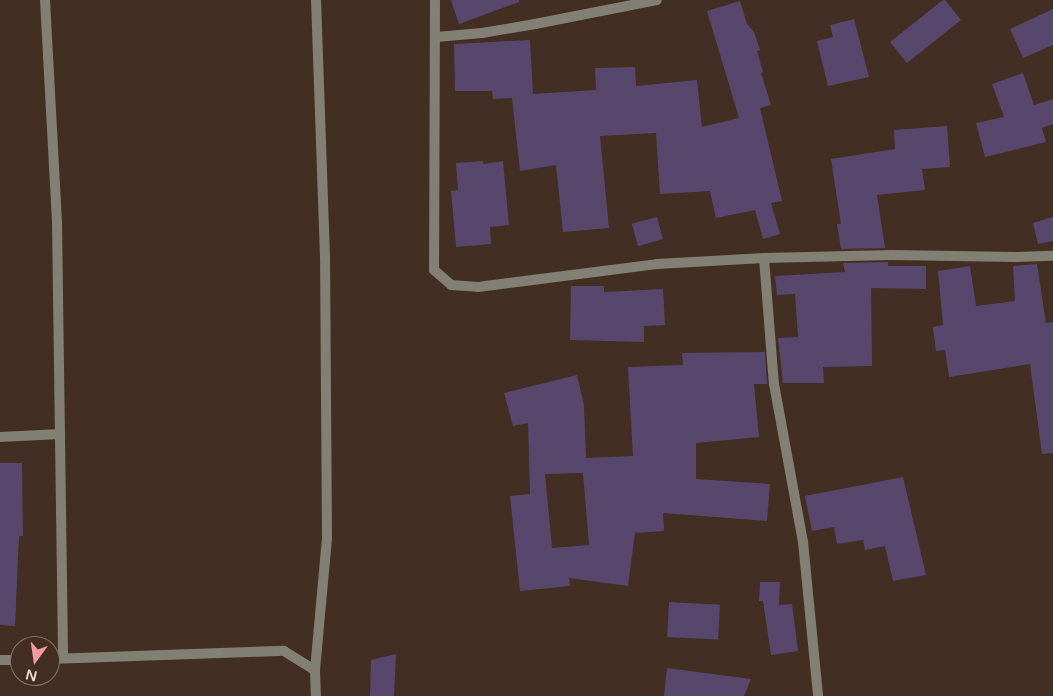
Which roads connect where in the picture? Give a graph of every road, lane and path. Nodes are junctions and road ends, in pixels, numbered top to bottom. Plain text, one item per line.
1 (45, 0) edge
2 (316, 0) edge
3 (434, 0) edge
4 (657, 0) edge
5 (436, 37) junction
6 (1053, 256) edge
7 (764, 258) junction
8 (60, 434) junction
9 (0, 436) edge
10 (60, 658) edge
11 (63, 658) junction
12 (315, 670) junction
13 (316, 696) edge
14 (818, 696) edge

1 - 8 street
2 - 12 street
3 - 5 street
4 - 5 street
5 - 7 street
6 - 7 street
7 - 14 street
8 - 9 street
8 - 11 street
10 - 11 street
11 - 12 street
12 - 13 street

